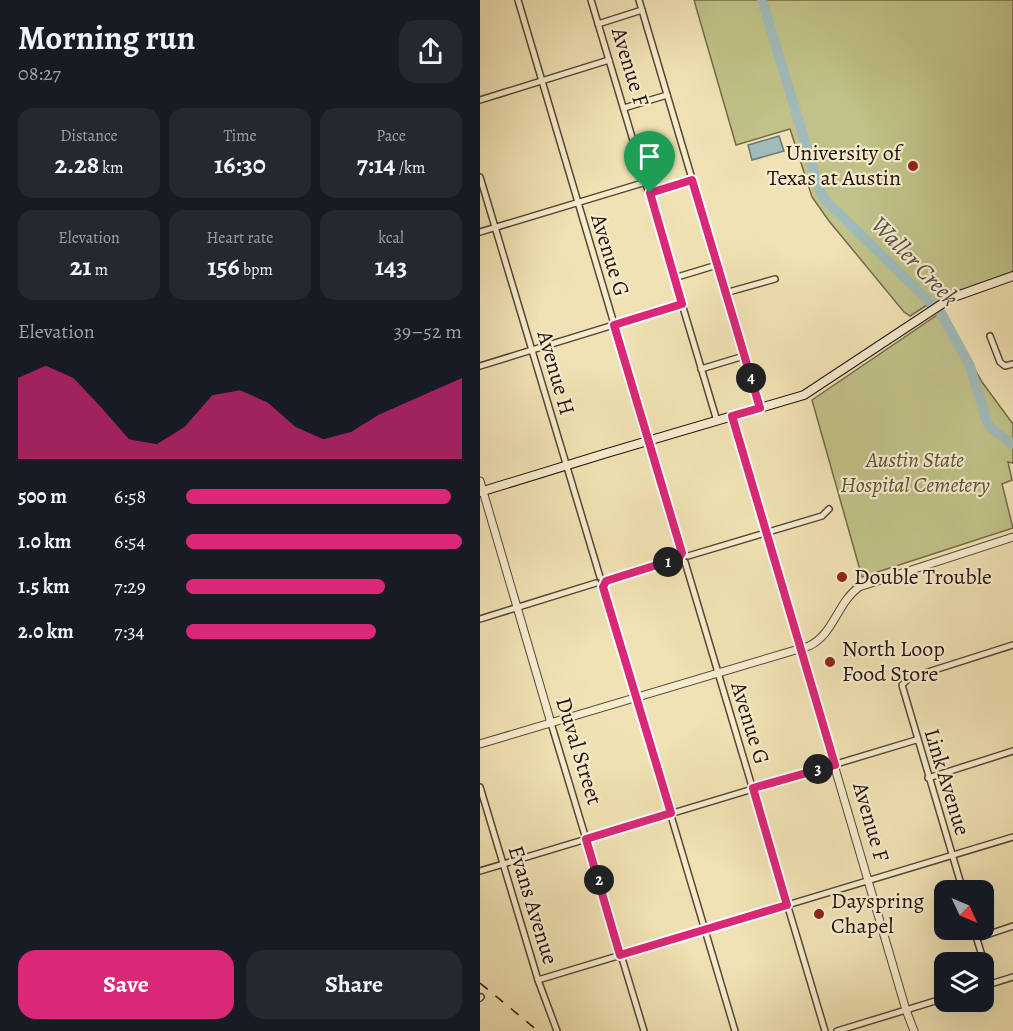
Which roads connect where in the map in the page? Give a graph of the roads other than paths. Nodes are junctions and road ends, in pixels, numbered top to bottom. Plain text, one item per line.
1 (518, 0) edge
2 (591, 0) edge
3 (639, 0) edge
4 (642, 10) junction
5 (598, 24) junction
6 (609, 60) junction
7 (542, 80) junction
8 (667, 95) junction
9 (480, 100) edge
10 (624, 108) junction
11 (480, 177) edge
12 (692, 180) junction
13 (646, 182) junction
14 (650, 193) junction
15 (578, 202) junction
16 (495, 227) junction
17 (480, 232) edge
18 (717, 265) junction
19 (1013, 276) edge
20 (674, 278) junction
21 (775, 279) dead end
22 (725, 293) junction
23 (682, 304) junction
24 (614, 325) junction
25 (990, 336) dead end
26 (532, 348) junction
27 (744, 356) junction
28 (1013, 364) edge
29 (480, 366) edge
30 (701, 369) junction
31 (760, 408) junction
32 (732, 416) junction
33 (717, 421) junction
34 (648, 440) junction
35 (566, 465) junction
36 (480, 481) edge
37 (481, 492) edge
38 (829, 509) dead end
39 (767, 533) junction
40 (1013, 537) edge
41 (683, 557) junction
42 (601, 582) junction
43 (518, 607) junction
44 (480, 619) edge
45 (1013, 645) edge
46 (800, 649) junction
47 (718, 673) junction
48 (636, 698) junction
49 (551, 723) junction
50 (916, 740) junction
51 (480, 744) edge
52 (1013, 751) edge
53 (835, 765) junction
54 (928, 778) junction
55 (480, 787) edge
56 (753, 788) junction
57 (671, 813) junction
58 (1013, 837) edge
59 (586, 839) junction
60 (952, 856) junction
61 (503, 864) junction
62 (480, 871) edge
63 (960, 880) edge
64 (870, 881) junction
65 (787, 905) junction
66 (1013, 926) edge
67 (705, 930) junction
68 (994, 932) edge
69 (620, 955) junction
70 (1013, 977) edge
71 (538, 980) junction
72 (994, 983) edge
73 (934, 1001) edge
74 (906, 1010) junction
75 (556, 1031) edge
76 (644, 1031) edge
77 (735, 1031) edge
78 (825, 1031) edge
79 (837, 1031) edge
80 (914, 1031) edge

1 - 7 street, Avenue G
2 - 5 street, Avenue F
3 - 4 street
4 - 5 street
4 - 8 street
5 - 6 street, Avenue F
6 - 7 street
6 - 10 street, Avenue F
7 - 9 street
7 - 15 street, Avenue G
8 - 10 street
8 - 12 street
10 - 13 street, Avenue F
11 - 16 street, Avenue H
12 - 14 street
12 - 18 street
13 - 14 street, Avenue F
13 - 15 street
14 - 20 street, Avenue F
15 - 16 street
15 - 24 street, Avenue G
16 - 17 street
16 - 26 street, Avenue H
18 - 20 street
18 - 22 street
19 - 31 main road
20 - 23 street, Avenue F
21 - 22 street
22 - 27 street
23 - 24 street
23 - 30 street, Avenue F
24 - 26 street
24 - 34 street, Avenue G
25 - 28 street
26 - 29 street
26 - 35 street, Avenue H
27 - 30 street
27 - 31 street
30 - 33 street, Avenue F
31 - 32 main road
32 - 33 main road
32 - 39 street, Avenue F
33 - 34 main road
34 - 35 main road
34 - 41 street, Avenue G
35 - 37 main road
35 - 42 street, Avenue H
36 - 37 street, Duval Street
37 - 43 street, Duval Street
38 - 39 street
39 - 41 street
39 - 46 street, Avenue F
40 - 46 street
41 - 42 street
41 - 47 street, Avenue G
42 - 43 street
42 - 48 street, Avenue H
43 - 44 street
43 - 49 street, Duval Street
45 - 50 street, Link Avenue
46 - 47 street
46 - 53 street, Avenue F
47 - 48 street
47 - 56 street, Avenue G
48 - 49 street
48 - 57 street, Avenue H
49 - 51 street
49 - 59 street, Duval Street
50 - 53 street
50 - 54 street, Link Avenue
52 - 54 street
53 - 56 street
53 - 64 street, Avenue F
54 - 60 street, Link Avenue
55 - 61 street, Evans Avenue
56 - 57 street
56 - 65 street, Avenue G
57 - 59 street
57 - 67 street, Avenue H
58 - 60 street
59 - 61 street
59 - 69 street, Duval Street
60 - 63 street, Link Avenue
60 - 64 street
61 - 62 street
61 - 71 street, Evans Avenue
64 - 65 street
64 - 74 street, Avenue F
65 - 67 street
65 - 78 street, Avenue G
66 - 68 street
67 - 69 street
67 - 77 street, Avenue H
69 - 71 street
69 - 76 street, Duval Street
70 - 72 street
71 - 75 street, Evans Avenue
73 - 74 street
74 - 79 street
74 - 80 street, Avenue F

